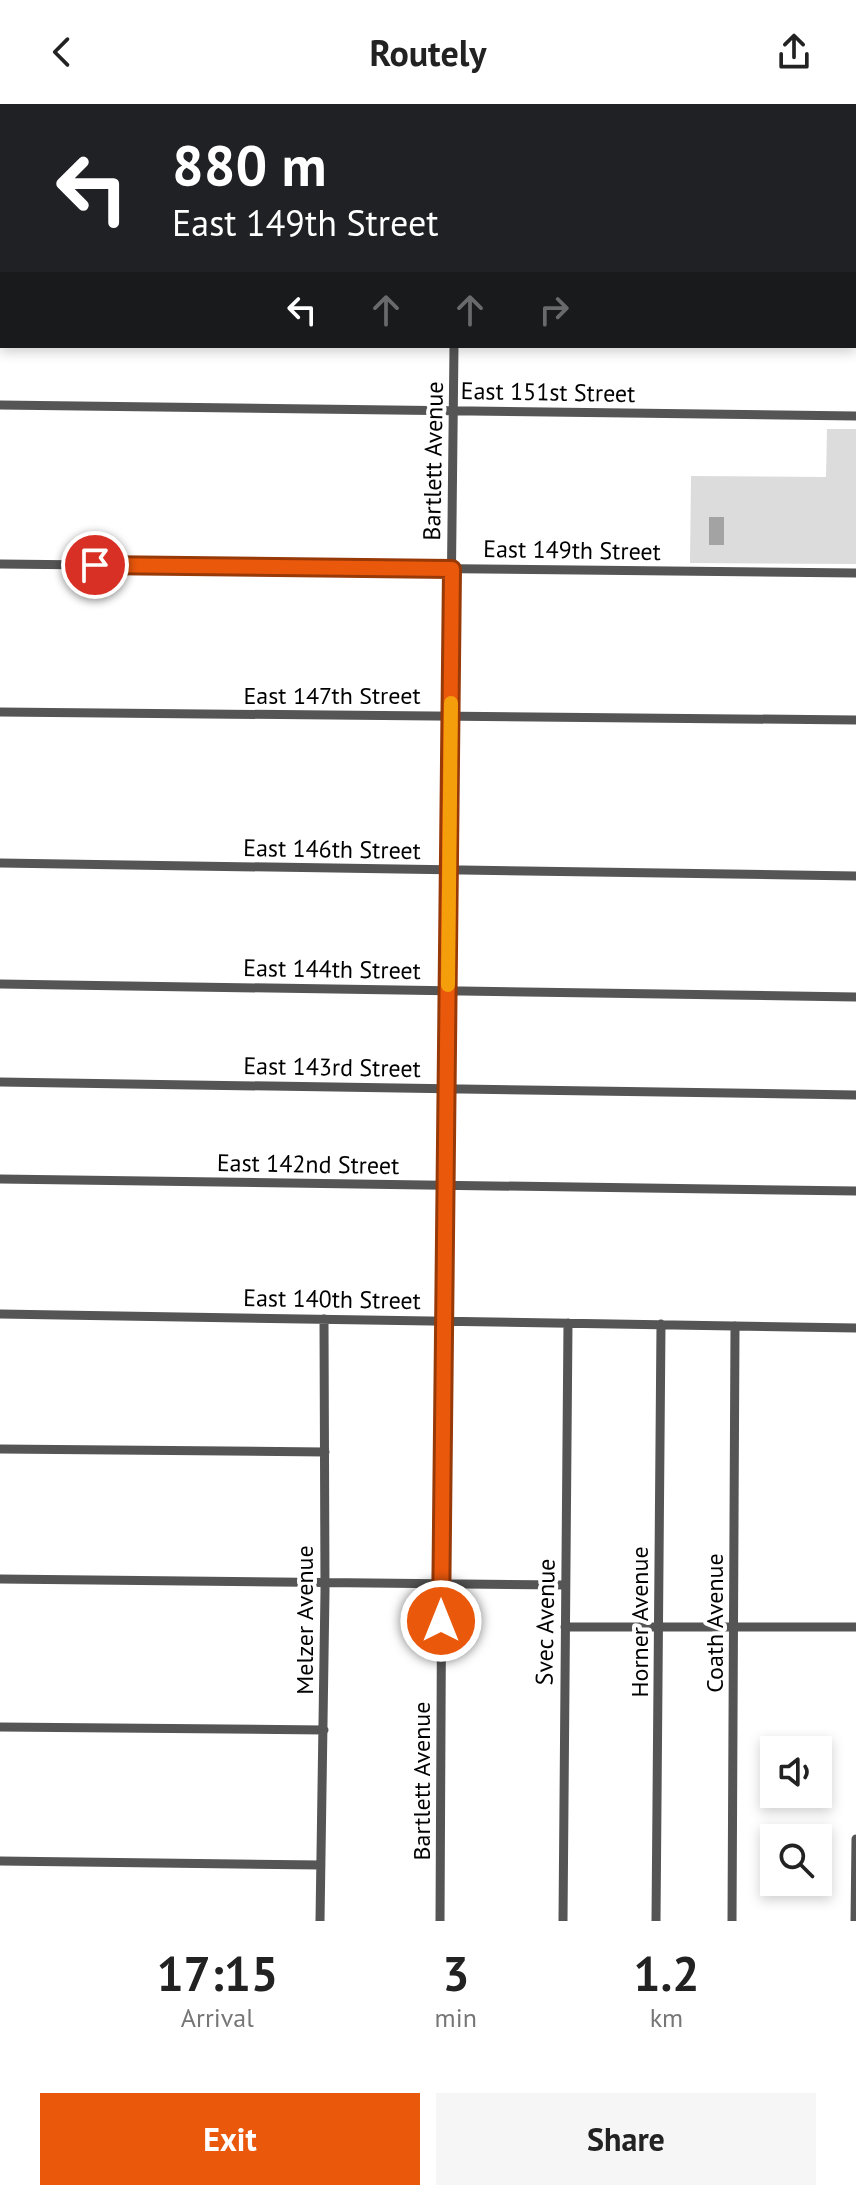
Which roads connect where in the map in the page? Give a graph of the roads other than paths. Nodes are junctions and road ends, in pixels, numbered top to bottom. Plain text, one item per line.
1 (454, 348) edge
2 (0, 405) edge
3 (454, 411) junction
4 (856, 416) edge
5 (0, 564) edge
6 (452, 569) junction
7 (856, 573) edge
8 (0, 712) edge
9 (451, 715) junction
10 (856, 720) edge
11 (0, 863) edge
12 (449, 871) junction
13 (856, 876) edge
14 (0, 984) edge
15 (448, 991) junction
16 (856, 997) edge
17 (0, 1082) edge
18 (447, 1089) junction
19 (856, 1095) edge
20 (0, 1179) edge
21 (445, 1186) junction
22 (856, 1191) edge
23 (0, 1314) edge
24 (324, 1319) junction
25 (443, 1321) junction
26 (568, 1323) junction
27 (661, 1324) junction
28 (735, 1326) junction
29 (856, 1328) edge
30 (0, 1449) edge
31 (325, 1452) junction
32 (0, 1579) edge
33 (325, 1583) junction
34 (442, 1583) junction
35 (565, 1585) junction
36 (565, 1627) junction
37 (659, 1627) junction
38 (735, 1627) junction
39 (856, 1627) edge
40 (0, 1727) edge
41 (324, 1730) junction
42 (856, 1839) edge
43 (0, 1861) edge
44 (321, 1865) junction
45 (320, 1921) edge
46 (440, 1921) edge
47 (563, 1921) edge
48 (656, 1921) edge
49 (732, 1921) edge
50 (855, 1921) edge

1 - 3 street, Bartlett Avenue
2 - 3 street, East 151st Street
3 - 4 street, East 151st Street
3 - 6 street, Bartlett Avenue
5 - 6 street, East 149th Street
6 - 7 street, East 149th Street
6 - 9 street, Bartlett Avenue
8 - 9 street, East 147th Street
9 - 10 street, East 147th Street
9 - 12 street, Bartlett Avenue
11 - 12 street, East 146th Street
12 - 13 street, East 146th Street
12 - 15 street, Bartlett Avenue
14 - 15 street, East 144th Street
15 - 16 street, East 144th Street
15 - 18 street, Bartlett Avenue
17 - 18 street, East 143rd Street
18 - 19 street, East 143rd Street
18 - 21 street, Bartlett Avenue
20 - 21 street, East 142nd Street
21 - 22 street, East 142nd Street
21 - 25 street, Bartlett Avenue
23 - 24 street, East 140th Street
24 - 25 street, East 140th Street
24 - 31 street, Melzer Avenue
25 - 26 street, East 140th Street
25 - 34 street, Bartlett Avenue
26 - 27 street, East 140th Street
26 - 35 street, Svec Avenue
27 - 28 street, East 140th Street
27 - 37 street, Horner Avenue
28 - 29 street, East 140th Street
28 - 38 street, Coath Avenue
30 - 31 street
31 - 33 street, Melzer Avenue
32 - 33 street
33 - 34 street
33 - 41 street, Melzer Avenue
34 - 35 street
34 - 46 street, Bartlett Avenue
35 - 36 street, Svec Avenue
36 - 37 street
36 - 47 street, Svec Avenue
37 - 38 street
37 - 48 street, Horner Avenue
38 - 39 street
38 - 49 street, Coath Avenue
40 - 41 street
41 - 44 street, Melzer Avenue
42 - 50 street
43 - 44 street
44 - 45 street, Melzer Avenue

